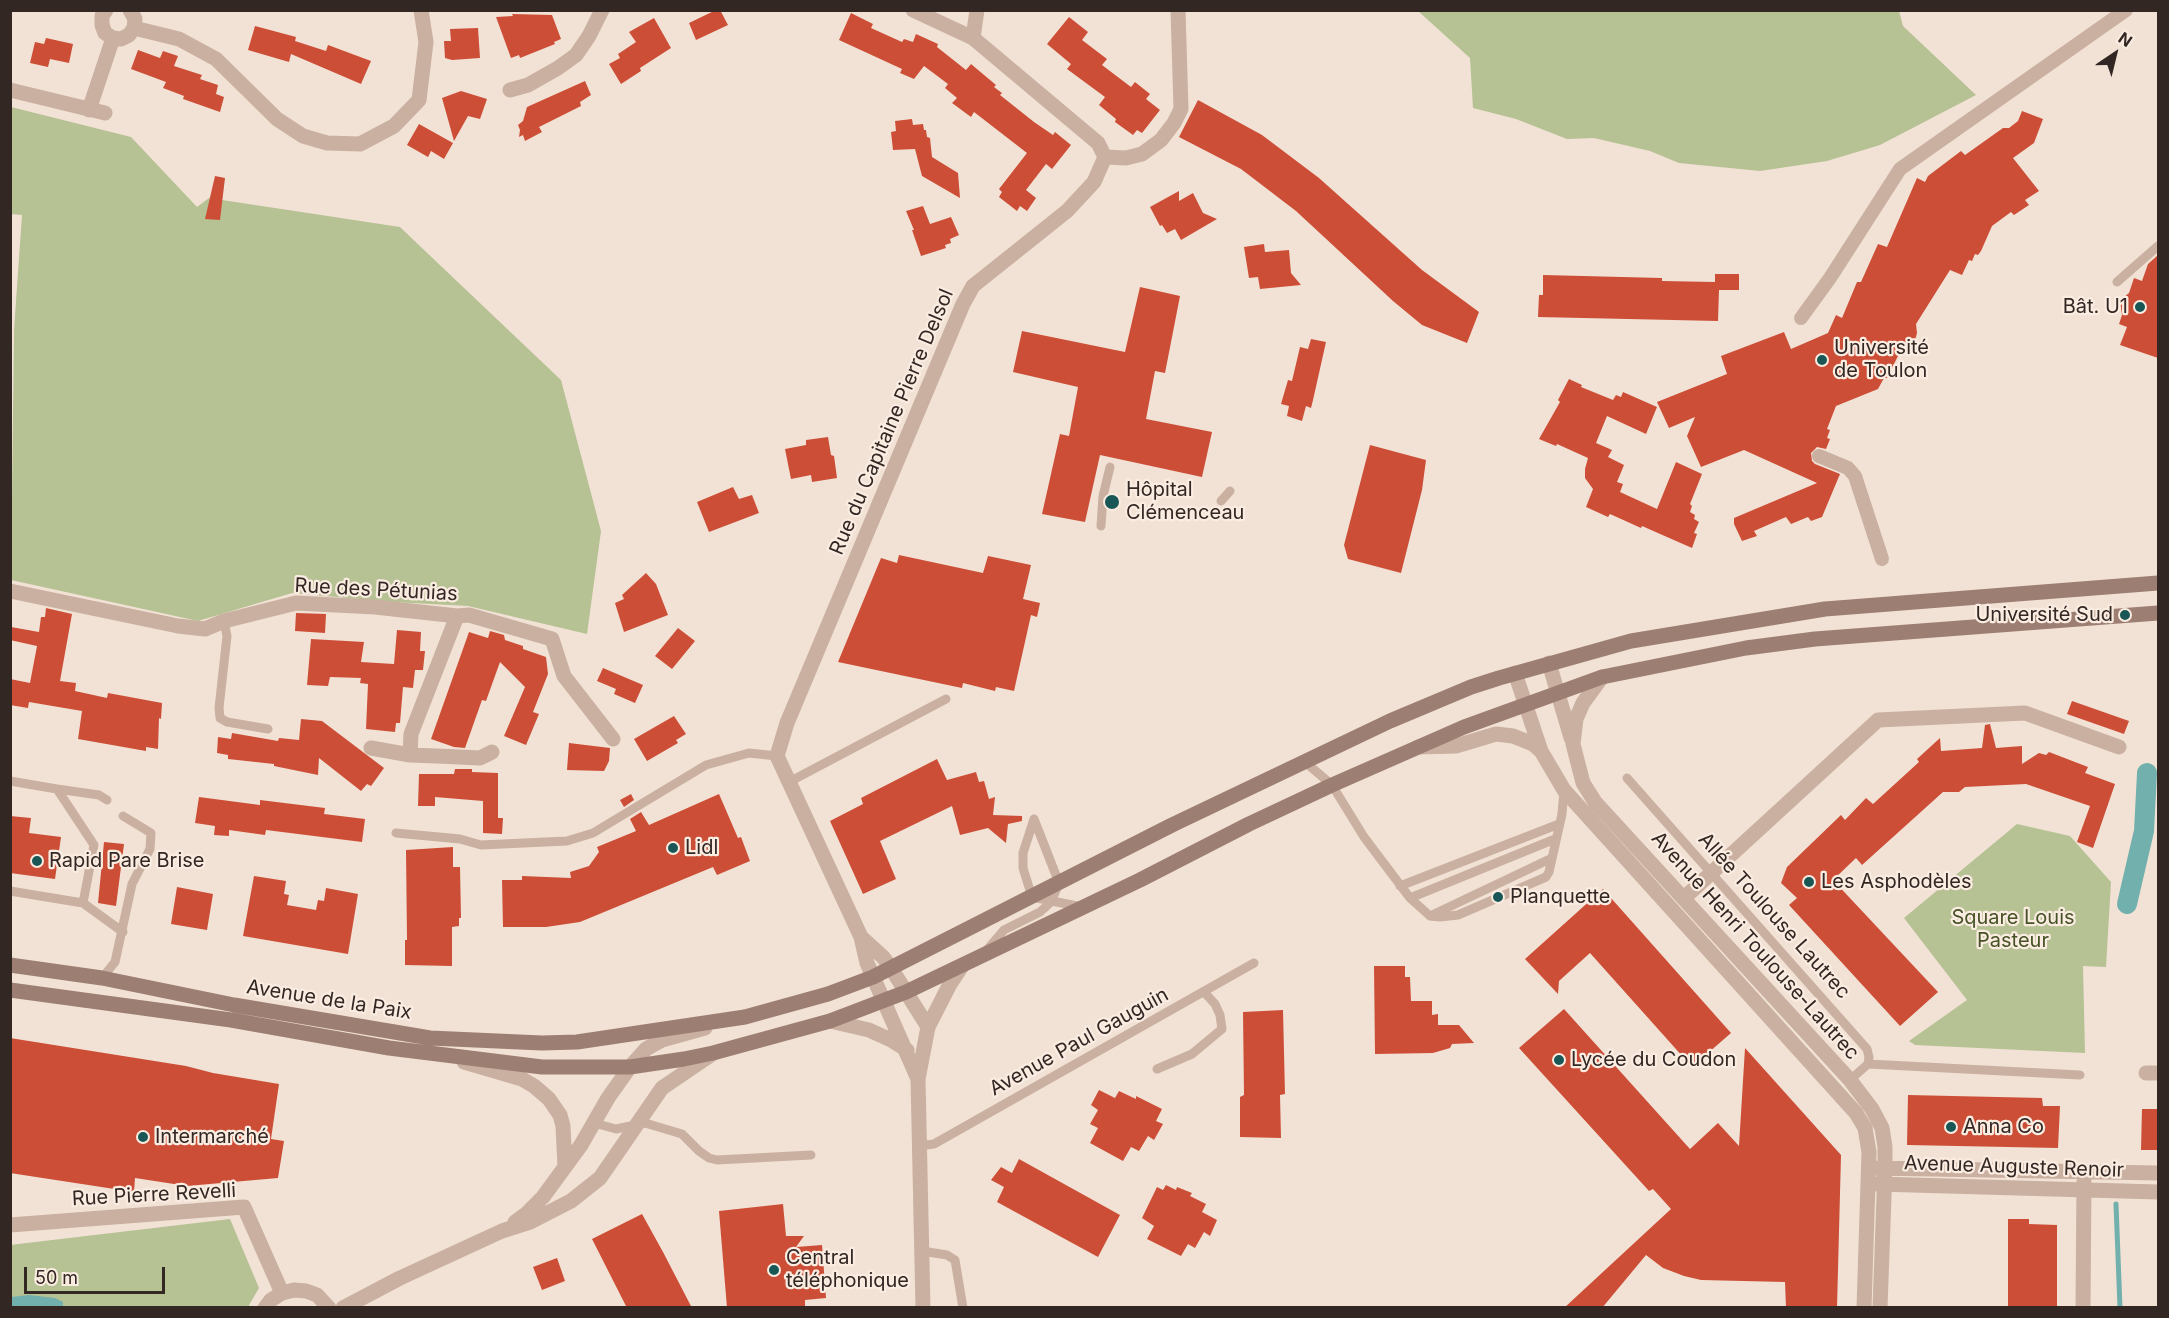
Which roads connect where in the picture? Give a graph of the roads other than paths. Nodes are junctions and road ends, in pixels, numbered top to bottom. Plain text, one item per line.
1 (106, 10) edge
2 (130, 10) edge
3 (421, 10) edge
4 (602, 10) edge
5 (913, 10) edge
6 (977, 10) edge
7 (1178, 10) edge
8 (2126, 10) edge
9 (134, 28) junction
10 (112, 38) junction
11 (973, 38) junction
12 (10, 90) edge
13 (510, 90) dead end
14 (89, 110) junction
15 (105, 113) dead end
16 (1105, 157) junction
17 (2158, 246) edge
18 (2117, 282) dead end
19 (1801, 318) dead end
20 (1819, 456) dead end
21 (1110, 466) dead end
22 (1230, 491) dead end
23 (1221, 501) dead end
24 (1101, 526) dead end
25 (1882, 559) dead end
26 (2158, 583) edge
27 (10, 591) edge
28 (2158, 613) edge
29 (456, 616) junction
30 (224, 621) junction
31 (1549, 663) junction
32 (1515, 673) junction
33 (1602, 677) junction
34 (1557, 694) junction
35 (946, 699) dead end
36 (1525, 705) junction
37 (268, 729) dead end
38 (614, 739) dead end
39 (1573, 744) junction
40 (1415, 747) junction
41 (2119, 747) dead end
42 (371, 748) dead end
43 (1541, 751) junction
44 (492, 752) dead end
45 (410, 755) junction
46 (777, 756) junction
47 (1305, 762) junction
48 (1627, 778) dead end
49 (10, 781) edge
50 (789, 782) junction
51 (1332, 785) junction
52 (57, 789) junction
53 (1564, 790) junction
54 (107, 800) dead end
55 (123, 816) dead end
56 (1559, 824) junction
57 (396, 833) dead end
58 (1555, 839) junction
59 (1552, 858) junction
60 (1712, 872) junction
61 (1059, 883) junction
62 (1400, 886) junction
63 (10, 891) edge
64 (1032, 897) junction
65 (1410, 898) junction
66 (1684, 898) junction
67 (1051, 902) junction
68 (83, 903) junction
69 (1083, 907) junction
70 (1430, 916) junction
71 (123, 932) junction
72 (861, 937) junction
73 (981, 957) junction
74 (1254, 963) dead end
75 (10, 965) edge
76 (962, 966) junction
77 (891, 968) junction
78 (873, 977) junction
79 (102, 978) junction
80 (10, 990) edge
81 (906, 992) junction
82 (1204, 992) junction
83 (884, 1001) junction
84 (745, 1017) junction
85 (830, 1021) junction
86 (928, 1027) junction
87 (906, 1050) junction
88 (435, 1053) junction
89 (713, 1053) junction
90 (1868, 1064) junction
91 (630, 1067) junction
92 (1157, 1069) dead end
93 (2080, 1075) dead end
94 (918, 1079) junction
95 (1850, 1080) junction
96 (594, 1123) junction
97 (636, 1124) junction
98 (919, 1146) junction
99 (811, 1155) dead end
100 (565, 1167) junction
101 (2084, 1172) junction
102 (2158, 1173) edge
103 (1868, 1175) junction
104 (1885, 1176) junction
105 (2083, 1190) junction
106 (2158, 1192) edge
107 (10, 1225) edge
108 (502, 1231) junction
109 (922, 1251) junction
110 (282, 1293) junction
111 (265, 1308) edge
112 (329, 1308) edge
113 (343, 1308) edge
114 (923, 1308) edge
115 (963, 1308) edge
116 (1864, 1308) edge
117 (1881, 1308) edge
118 (2083, 1308) edge

1 - 10 street
2 - 9 street
3 - 9 street
4 - 13 street
5 - 11 street
6 - 11 street
7 - 16 street
8 - 19 street
9 - 10 street
10 - 14 street
11 - 16 street
12 - 14 street
14 - 15 street
16 - 46 street, Rue du Capitaine Pierre Delsol
17 - 18 lane
20 - 25 street
21 - 24 lane
22 - 23 lane
26 - 31 main road, Avenue de la Paix
27 - 30 street, Rue des Pétunias
28 - 33 main road, Avenue de la Paix
29 - 30 street, Rue des Pétunias
29 - 38 street, Rue des Pétunias
29 - 45 street
30 - 37 lane
31 - 32 main road, Avenue de la Paix
31 - 34 street, Avenue Henri Toulouse-Lautrec
32 - 36 street, Avenue Henri Toulouse-Lautrec
32 - 47 main road, Avenue de la Paix
33 - 34 main road, Avenue de la Paix
33 - 39 street, Avenue Henri Toulouse-Lautrec
34 - 36 main road, Avenue de la Paix
34 - 39 street, Avenue Henri Toulouse-Lautrec
35 - 50 lane
36 - 40 main road, Avenue de la Paix
36 - 43 street, Avenue Henri Toulouse-Lautrec
39 - 66 street, Avenue Henri Toulouse-Lautrec
40 - 43 street
40 - 51 main road, Avenue de la Paix
41 - 60 street
42 - 45 street
43 - 53 street, Avenue Henri Toulouse-Lautrec
44 - 45 street
46 - 50 street
46 - 57 lane
47 - 51 lane
47 - 61 main road, Avenue de la Paix
48 - 60 lane, Allée Toulouse Lautrec
49 - 52 lane
50 - 72 street
51 - 62 lane
51 - 69 main road, Avenue de la Paix
52 - 54 lane
52 - 68 lane
53 - 56 lane
53 - 103 street, Avenue Henri Toulouse-Lautrec
55 - 71 lane
56 - 58 lane
56 - 62 lane
58 - 59 lane
58 - 65 lane
59 - 70 lane
59 - 70 lane
60 - 66 street
60 - 90 lane, Allée Toulouse Lautrec
61 - 64 main road, Avenue de la Paix
61 - 64 lane
61 - 67 lane
62 - 65 lane
63 - 68 lane
64 - 67 lane
64 - 77 main road, Avenue de la Paix
65 - 70 lane
66 - 95 street, Avenue Henri Toulouse-Lautrec
67 - 69 lane
67 - 73 lane
68 - 71 lane
69 - 73 main road, Avenue de la Paix
71 - 79 lane
72 - 77 street
72 - 78 street
73 - 76 main road, Avenue de la Paix
74 - 82 lane, Avenue Paul Gauguin
75 - 79 main road, Avenue de la Paix
76 - 81 main road, Avenue de la Paix
76 - 86 street
77 - 78 main road, Avenue de la Paix
77 - 81 street
78 - 83 street
78 - 84 main road, Avenue de la Paix
79 - 84 main road, Avenue de la Paix
80 - 88 main road, Avenue de la Paix
81 - 83 main road, Avenue de la Paix
81 - 86 street
82 - 92 lane
82 - 98 lane, Avenue Paul Gauguin
83 - 85 main road, Avenue de la Paix
83 - 87 street
84 - 91 street
85 - 87 street
85 - 89 main road, Avenue de la Paix
86 - 94 street
87 - 94 street
88 - 91 main road, Avenue de la Paix
88 - 100 street
89 - 91 main road, Avenue de la Paix
89 - 97 street
90 - 93 lane
90 - 95 lane
91 - 96 street
94 - 98 street
95 - 104 street, Avenue Henri Toulouse-Lautrec
96 - 97 lane
96 - 100 street
97 - 99 lane
97 - 108 street
98 - 109 street
100 - 108 street
101 - 102 street, Avenue Auguste Renoir
101 - 104 street, Avenue Auguste Renoir
101 - 105 street
103 - 104 street, Avenue Auguste Renoir
103 - 116 street, Avenue Henri Toulouse-Lautrec
104 - 105 street, Avenue Auguste Renoir
104 - 117 street, Avenue Henri Toulouse-Lautrec
105 - 106 street, Avenue Auguste Renoir
105 - 118 street
107 - 110 street, Rue Pierre Revelli
108 - 113 street
109 - 114 street
109 - 115 lane
110 - 111 street
110 - 112 street

